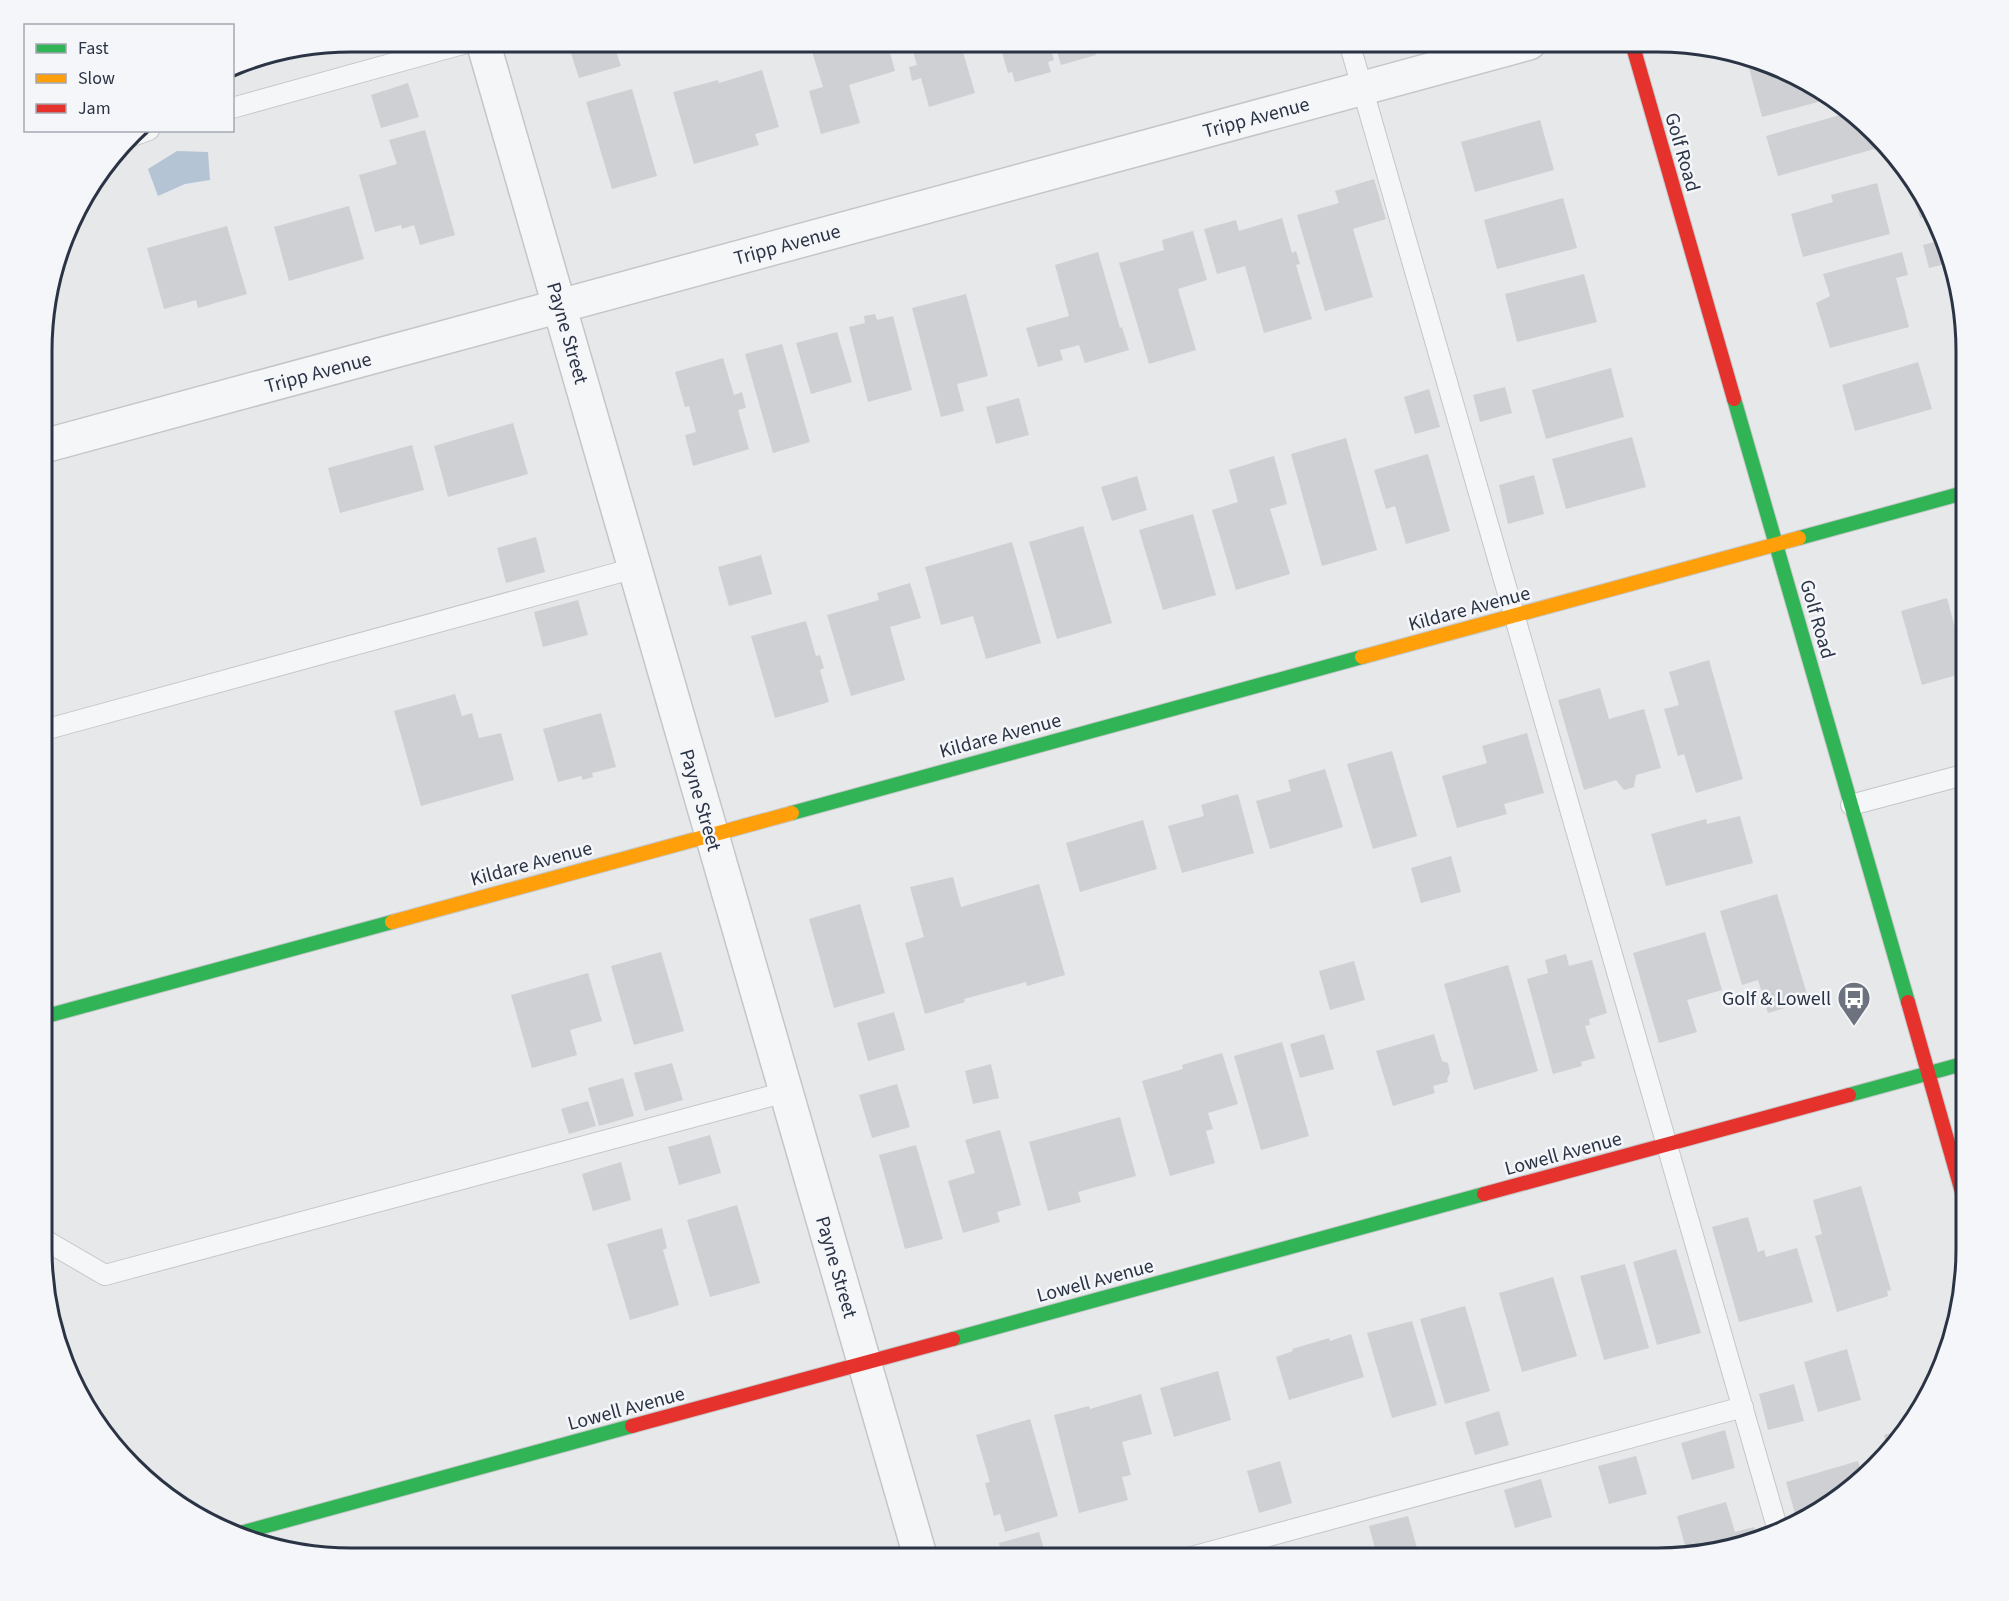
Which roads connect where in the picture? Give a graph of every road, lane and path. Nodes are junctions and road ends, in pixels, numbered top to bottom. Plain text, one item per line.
1 (434, 52) edge
2 (486, 52) edge
3 (1352, 52) edge
4 (1496, 52) edge
5 (1635, 52) edge
6 (1362, 88) junction
7 (234, 107) edge
8 (560, 306) junction
9 (52, 444) edge
10 (1956, 495) edge
11 (1776, 544) junction
12 (635, 568) junction
13 (1514, 615) junction
14 (52, 728) edge
15 (1956, 777) edge
16 (1851, 806) junction
17 (711, 834) junction
18 (52, 1015) edge
19 (1956, 1066) edge
20 (1929, 1074) junction
21 (786, 1092) junction
22 (1667, 1145) junction
23 (1956, 1170) edge
24 (52, 1244) edge
25 (865, 1363) junction
26 (1743, 1407) junction
27 (1776, 1524) edge
28 (249, 1531) edge
29 (918, 1548) edge
30 (1224, 1548) edge

1 - 7 lane
2 - 8 street, Payne Street
3 - 6 lane
4 - 6 street, Tripp Avenue
5 - 11 street, Golf Road
6 - 8 street, Tripp Avenue
6 - 13 lane
8 - 9 street, Tripp Avenue
8 - 12 street, Payne Street
10 - 11 street, Kildare Avenue
11 - 13 street, Kildare Avenue
11 - 16 street, Golf Road
12 - 14 lane
12 - 17 street, Payne Street
13 - 17 street, Kildare Avenue
13 - 22 lane
15 - 16 lane
16 - 20 street, Golf Road
17 - 18 street, Kildare Avenue
17 - 21 street, Payne Street
19 - 20 street, Lowell Avenue
20 - 22 street, Lowell Avenue
20 - 23 street, Golf Road
21 - 24 lane
21 - 25 street, Payne Street
22 - 25 street, Lowell Avenue
22 - 26 lane
25 - 28 street, Lowell Avenue
25 - 29 street, Payne Street
26 - 27 lane
26 - 30 lane

